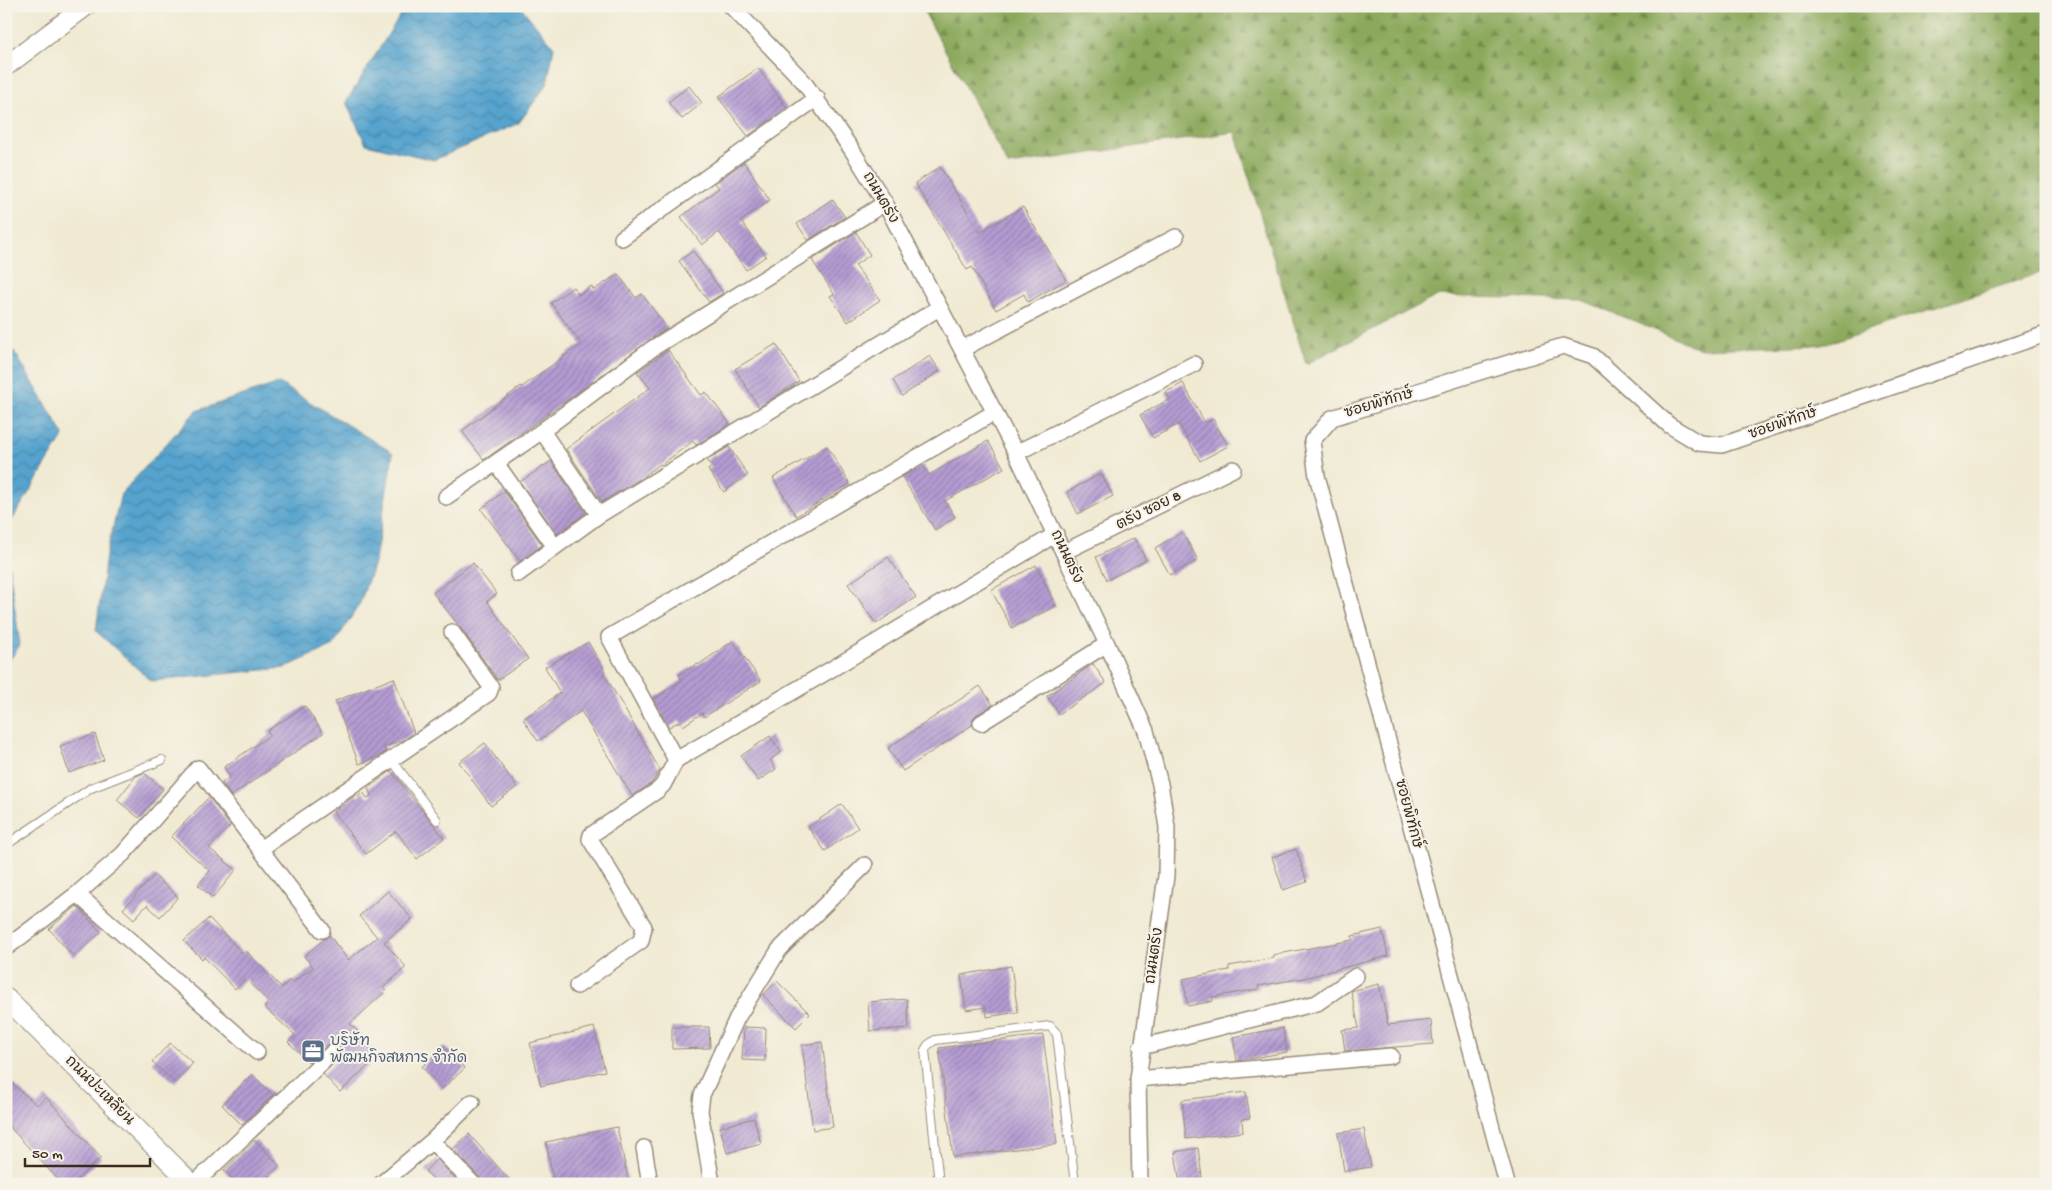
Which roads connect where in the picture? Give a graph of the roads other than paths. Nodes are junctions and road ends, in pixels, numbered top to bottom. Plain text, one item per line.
1 (86, 6) edge
2 (731, 6) edge
3 (6, 66) edge
4 (817, 98) junction
5 (885, 203) junction
6 (1176, 237) dead end
7 (622, 238) dead end
8 (939, 308) junction
9 (2046, 334) edge
10 (962, 349) junction
11 (1194, 364) dead end
12 (995, 412) junction
13 (542, 431) junction
14 (1016, 453) junction
15 (496, 463) junction
16 (1233, 469) dead end
17 (446, 497) dead end
18 (599, 515) junction
19 (1056, 534) junction
20 (555, 547) junction
21 (1064, 552) junction
22 (518, 574) dead end
23 (452, 632) dead end
24 (1107, 644) junction
25 (981, 723) dead end
26 (392, 759) junction
27 (162, 760) dead end
28 (676, 760) junction
29 (437, 820) dead end
30 (6, 845) edge
31 (260, 849) junction
32 (865, 865) dead end
33 (77, 894) junction
34 (322, 930) dead end
35 (6, 948) edge
36 (1356, 976) dead end
37 (576, 986) dead end
38 (6, 998) edge
39 (1141, 1047) junction
40 (257, 1052) dead end
41 (333, 1052) dead end
42 (1391, 1056) dead end
43 (1138, 1079) junction
44 (472, 1102) dead end
45 (432, 1141) junction
46 (644, 1148) dead end
47 (193, 1184) edge
48 (381, 1184) edge
49 (473, 1184) edge
50 (650, 1184) edge
51 (712, 1184) edge
52 (939, 1184) edge
53 (1076, 1184) edge
54 (1140, 1184) edge
55 (1507, 1184) edge

1 - 3 street
2 - 4 street, ถนนตรัง
4 - 5 street, ถนนตรัง
4 - 7 street
5 - 8 street, ถนนตรัง
5 - 13 street
6 - 10 street
8 - 10 street, ถนนตรัง
8 - 18 street
9 - 55 street, ซอยพิทักษ์
10 - 12 street, ถนนตรัง
11 - 14 street
12 - 14 street, ถนนตรัง
12 - 28 street
13 - 15 street
13 - 18 street
14 - 19 street, ถนนตรัง
15 - 17 street
15 - 20 street
16 - 21 street, ตรัง ซอย 8
18 - 20 street
19 - 21 street, ถนนตรัง
19 - 28 street
20 - 22 street
21 - 24 street, ถนนตรัง
23 - 26 street
24 - 25 street
24 - 39 street, ถนนตรัง
26 - 29 lane
26 - 31 street
27 - 30 lane
28 - 37 street
31 - 33 street
31 - 34 street
32 - 51 street
33 - 35 street
33 - 40 street
36 - 39 street
38 - 47 street, ถนนปะเหลียน
39 - 43 street, ถนนตรัง
41 - 47 street
42 - 43 street
43 - 54 street, ถนนตรัง
44 - 45 street
45 - 48 street
45 - 49 street
46 - 50 street
52 - 53 lane

